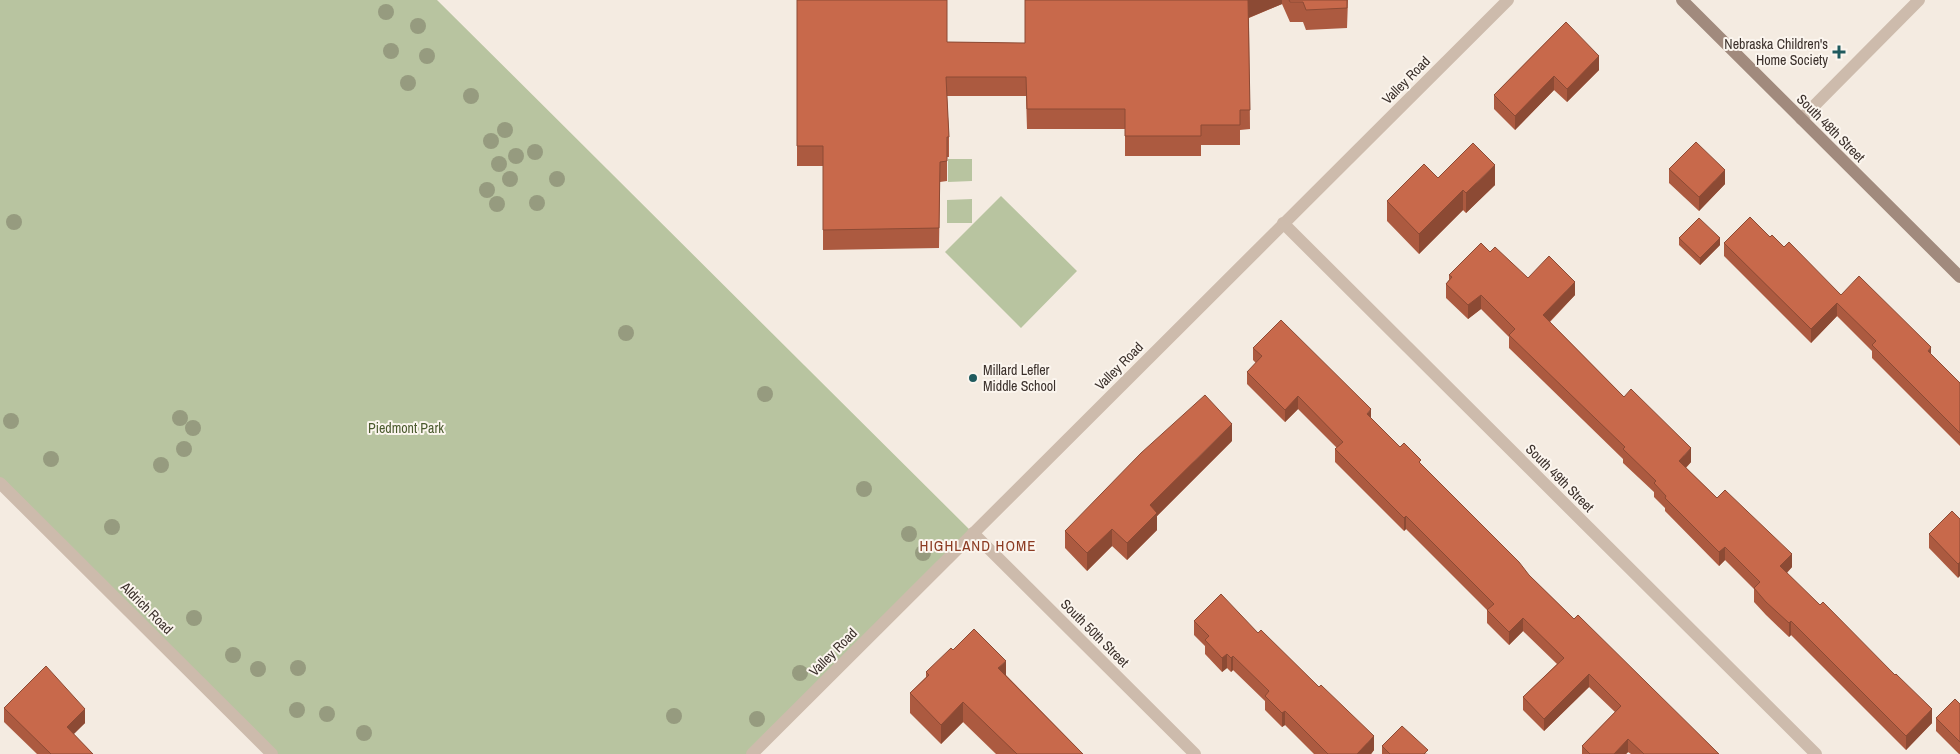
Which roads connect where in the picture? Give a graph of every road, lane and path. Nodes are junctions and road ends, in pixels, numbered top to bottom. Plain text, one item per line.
1 (1508, 0) edge
2 (1682, 0) edge
3 (1919, 0) edge
4 (1801, 119) junction
5 (1283, 223) junction
6 (1960, 277) edge
7 (0, 483) edge
8 (973, 533) junction
9 (272, 754) edge
10 (752, 754) edge
11 (1195, 754) edge
12 (1816, 754) edge

1 - 5 street, Valley Road
2 - 4 main road, South 48th Street
3 - 4 street
4 - 6 main road, South 48th Street
5 - 8 street, Valley Road
5 - 12 street, South 49th Street
7 - 9 street, Aldrich Road
8 - 10 street, Valley Road
8 - 11 street, South 50th Street

